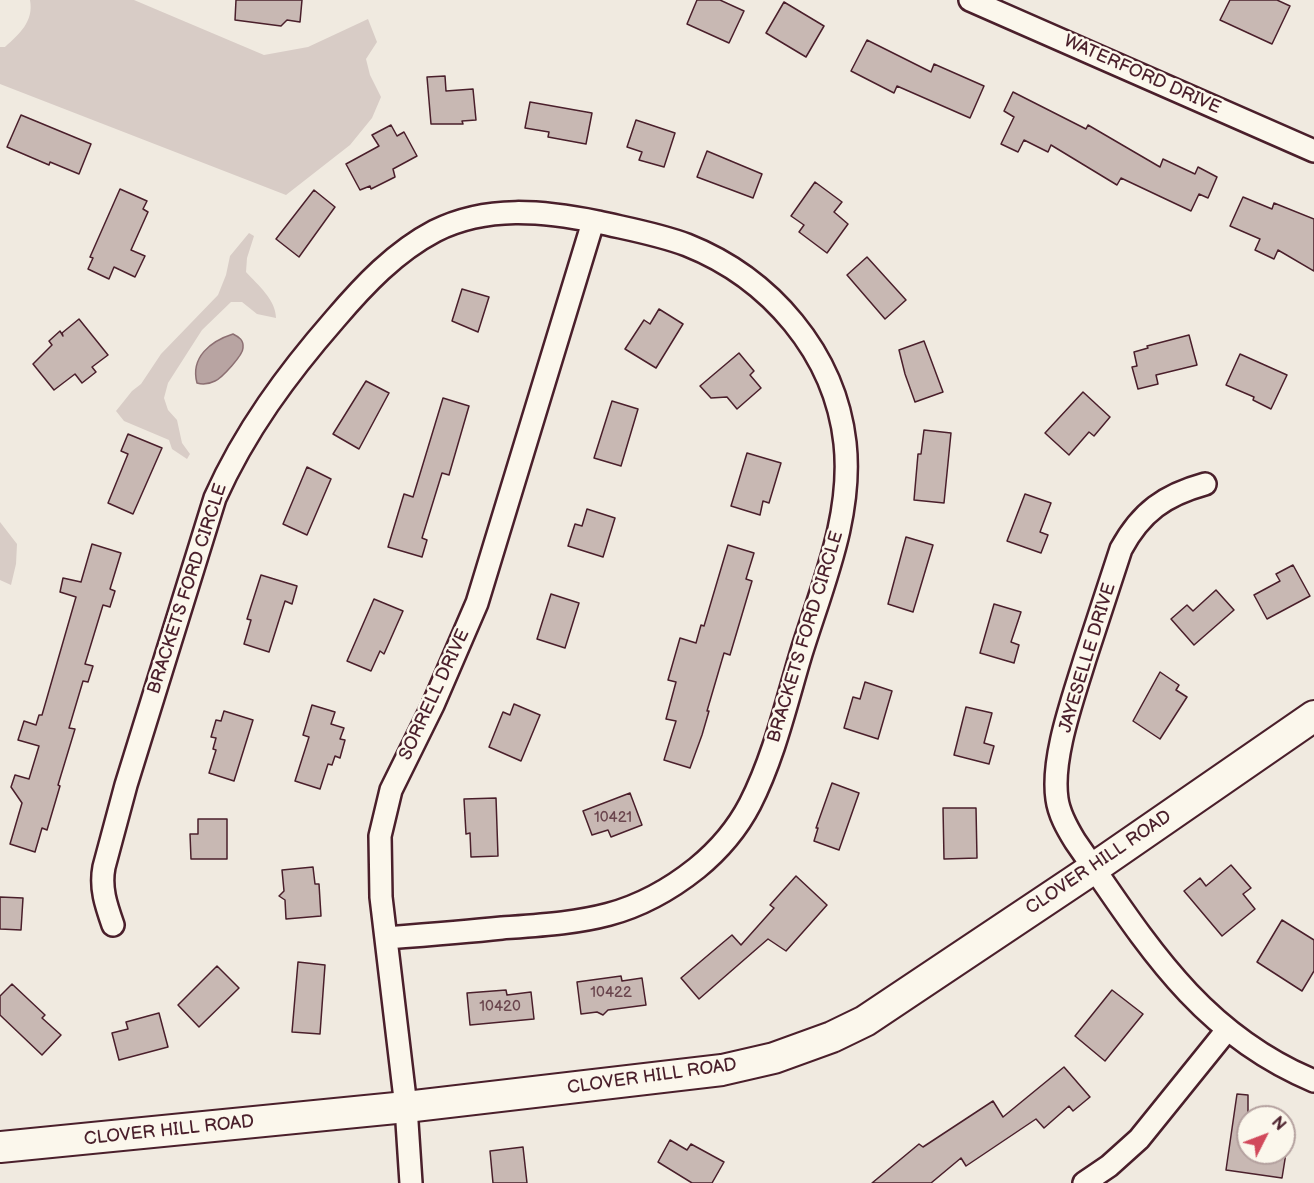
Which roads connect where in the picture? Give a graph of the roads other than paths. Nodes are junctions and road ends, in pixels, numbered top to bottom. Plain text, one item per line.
1 (970, 0) edge
2 (1314, 151) edge
3 (593, 222) junction
4 (1205, 484) dead end
5 (1314, 716) edge
6 (1094, 868) junction
7 (113, 925) dead end
8 (386, 938) junction
9 (1227, 1030) junction
10 (1314, 1081) edge
11 (406, 1107) junction
12 (0, 1147) edge
13 (411, 1183) edge
14 (1084, 1183) edge

1 - 2 street, WATERFORD DRIVE
3 - 7 street, BRACKETS FORD CIRCLE
3 - 8 street, SORRELL DRIVE
3 - 8 street, BRACKETS FORD CIRCLE
4 - 6 street, JAYESELLE DRIVE
5 - 6 street, CLOVER HILL ROAD
6 - 9 street, JAYESELLE DRIVE
6 - 11 street, CLOVER HILL ROAD
8 - 11 street, SORRELL DRIVE
9 - 10 street, JAYESELLE DRIVE
9 - 14 street
11 - 12 street, CLOVER HILL ROAD
11 - 13 street, SORRELL DRIVE

